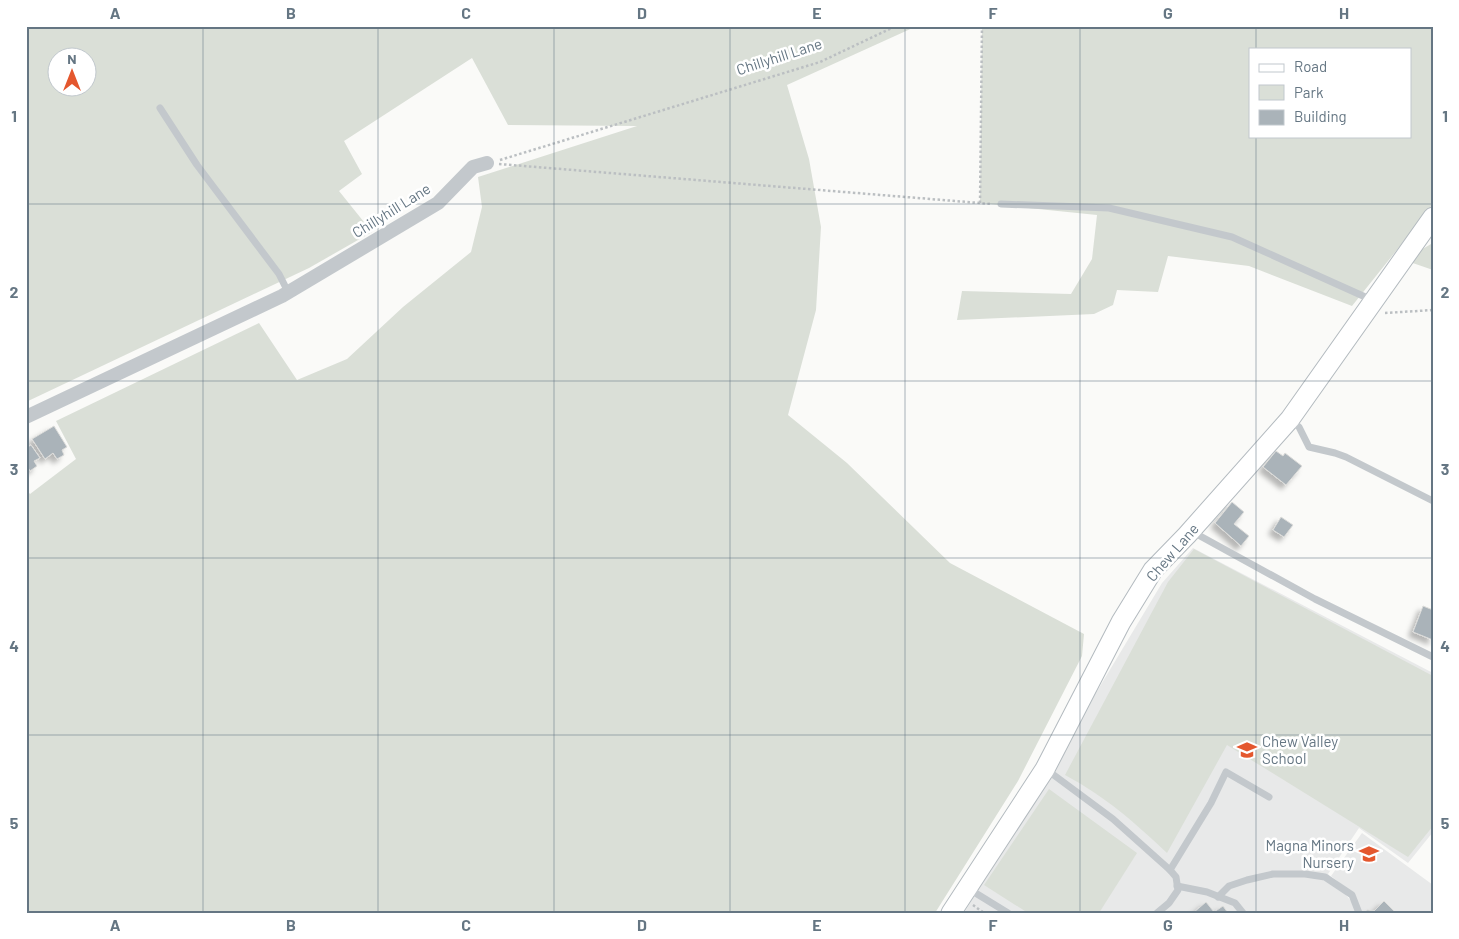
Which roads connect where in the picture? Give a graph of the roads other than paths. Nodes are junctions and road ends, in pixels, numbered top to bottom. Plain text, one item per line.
1 (160, 108) dead end
2 (487, 164) road end
3 (1001, 204) road end
4 (1433, 217) edge
5 (288, 292) junction
6 (1370, 308) junction
7 (26, 417) edge
8 (1290, 419) junction
9 (1433, 501) edge
10 (1190, 531) junction
11 (1433, 657) edge
12 (1045, 769) junction
13 (1269, 797) dead end
14 (1170, 870) junction
15 (1177, 886) junction
16 (966, 887) junction
17 (1218, 897) junction
18 (951, 913) edge
19 (1008, 913) edge
20 (1157, 913) edge
21 (1243, 913) edge
22 (1359, 913) edge

1 - 5 lane
2 - 5 street, Chillyhill Lane
3 - 6 lane
4 - 6 main road, Chew Lane
5 - 7 street, Chillyhill Lane
6 - 8 main road, Chew Lane
8 - 9 lane
8 - 10 main road, Chew Lane
10 - 11 lane
10 - 12 main road, Chew Lane
12 - 14 lane
12 - 16 main road, Chew Lane
13 - 14 lane
14 - 15 lane
15 - 17 lane
15 - 20 lane
16 - 18 main road, Chew Lane
16 - 19 lane
17 - 21 lane
17 - 22 lane

